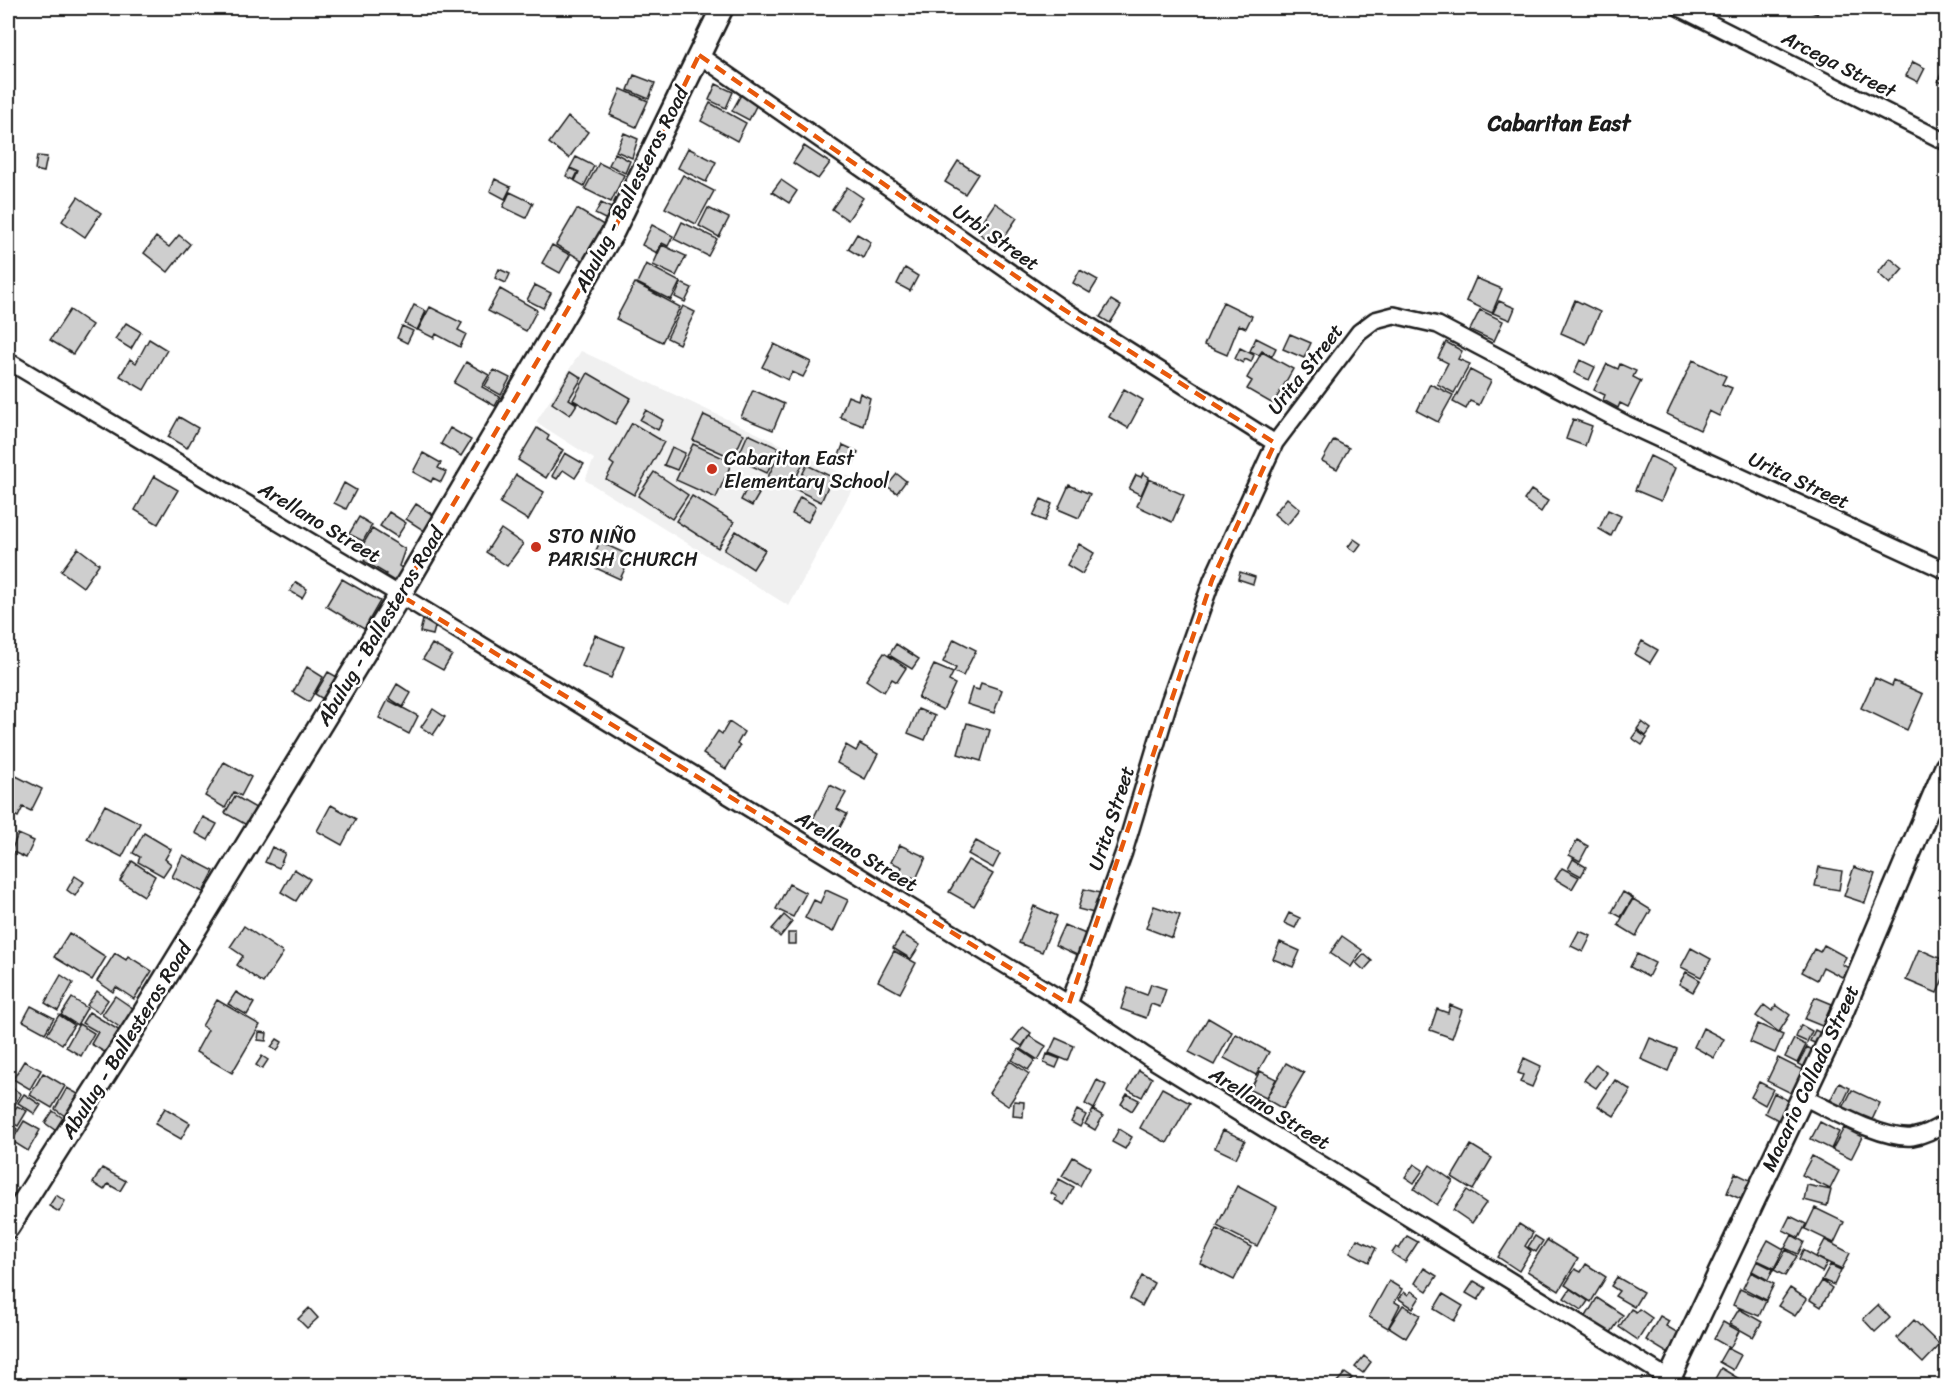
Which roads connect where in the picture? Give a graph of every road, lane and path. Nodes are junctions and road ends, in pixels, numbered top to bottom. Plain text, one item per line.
1 (722, 8) edge
2 (1680, 8) edge
3 (699, 55) junction
4 (1947, 142) edge
5 (8, 361) edge
6 (1275, 443) junction
7 (1947, 571) edge
8 (400, 595) junction
9 (1947, 767) edge
10 (1069, 1004) junction
11 (1803, 1097) junction
12 (1947, 1122) edge
13 (8, 1227) edge
14 (1672, 1383) edge

1 - 3 main road, Abulug - Ballesteros Road
2 - 4 street, Arcega Street
3 - 6 street, Urbi Street
3 - 8 main road, Abulug - Ballesteros Road
5 - 8 street, Arellano Street
6 - 7 street, Urita Street
6 - 10 street, Urita Street
8 - 10 street, Arellano Street
8 - 13 main road, Abulug - Ballesteros Road
9 - 11 main road, Macario Collado Street
10 - 14 street, Arellano Street
11 - 12 street
11 - 14 main road, Macario Collado Street

